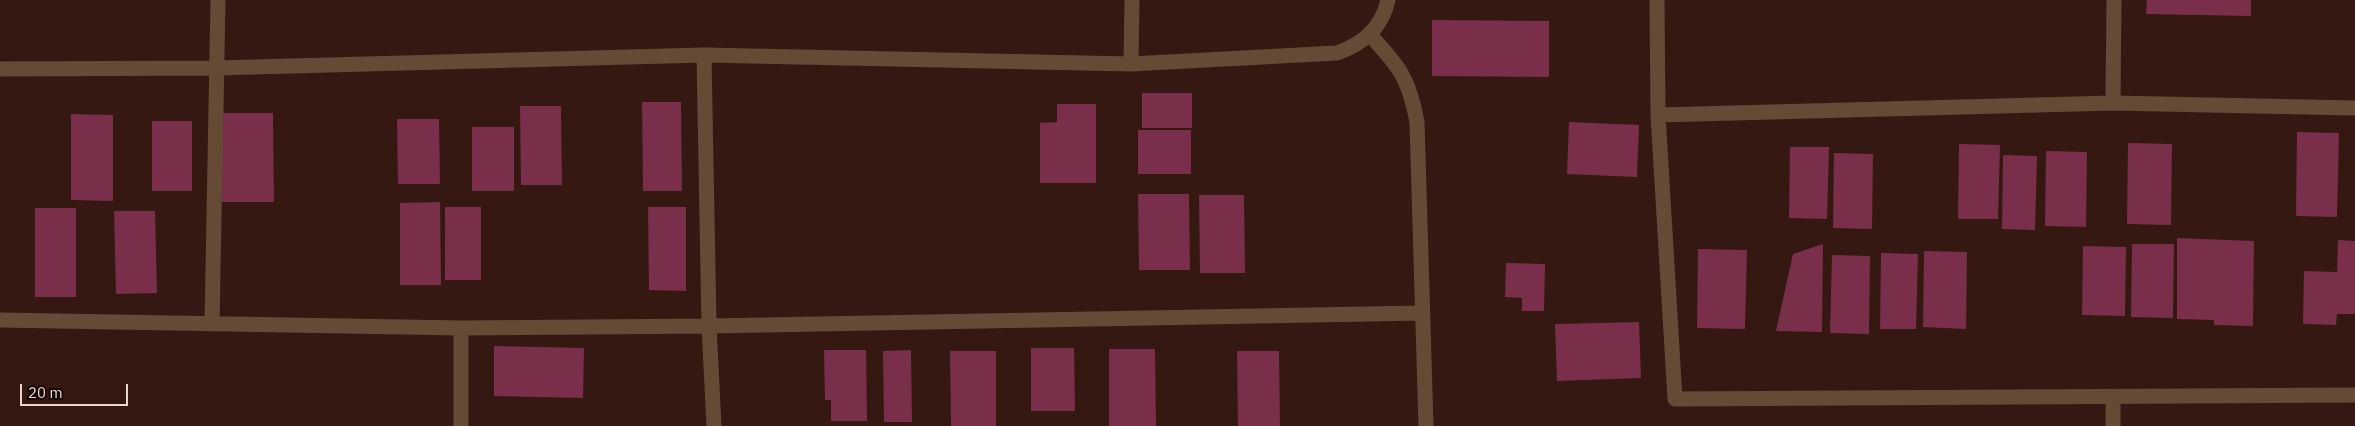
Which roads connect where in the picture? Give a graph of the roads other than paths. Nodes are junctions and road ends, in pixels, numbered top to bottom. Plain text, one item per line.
1 (218, 0) edge
2 (1132, 0) edge
3 (1388, 0) edge
4 (1657, 0) edge
5 (2114, 0) edge
6 (1369, 34) junction
7 (704, 55) junction
8 (1131, 64) junction
9 (216, 68) junction
10 (0, 69) edge
11 (2112, 104) junction
12 (2355, 108) edge
13 (1658, 115) junction
14 (1421, 313) junction
15 (0, 320) edge
16 (212, 324) junction
17 (709, 326) junction
18 (461, 328) junction
19 (2355, 395) edge
20 (2113, 397) junction
21 (460, 426) edge
22 (714, 426) edge
23 (1426, 426) edge
24 (2113, 426) edge

1 - 9 street
2 - 8 street
3 - 6 street
4 - 13 street
5 - 11 street
6 - 8 street
6 - 14 street
7 - 8 street
7 - 9 street
7 - 17 street
9 - 10 street
9 - 16 street
11 - 12 street
11 - 13 street
13 - 20 street
14 - 17 street
14 - 23 street
15 - 16 street
16 - 18 street
17 - 18 street
17 - 22 street
18 - 21 street
19 - 20 street
20 - 24 street

